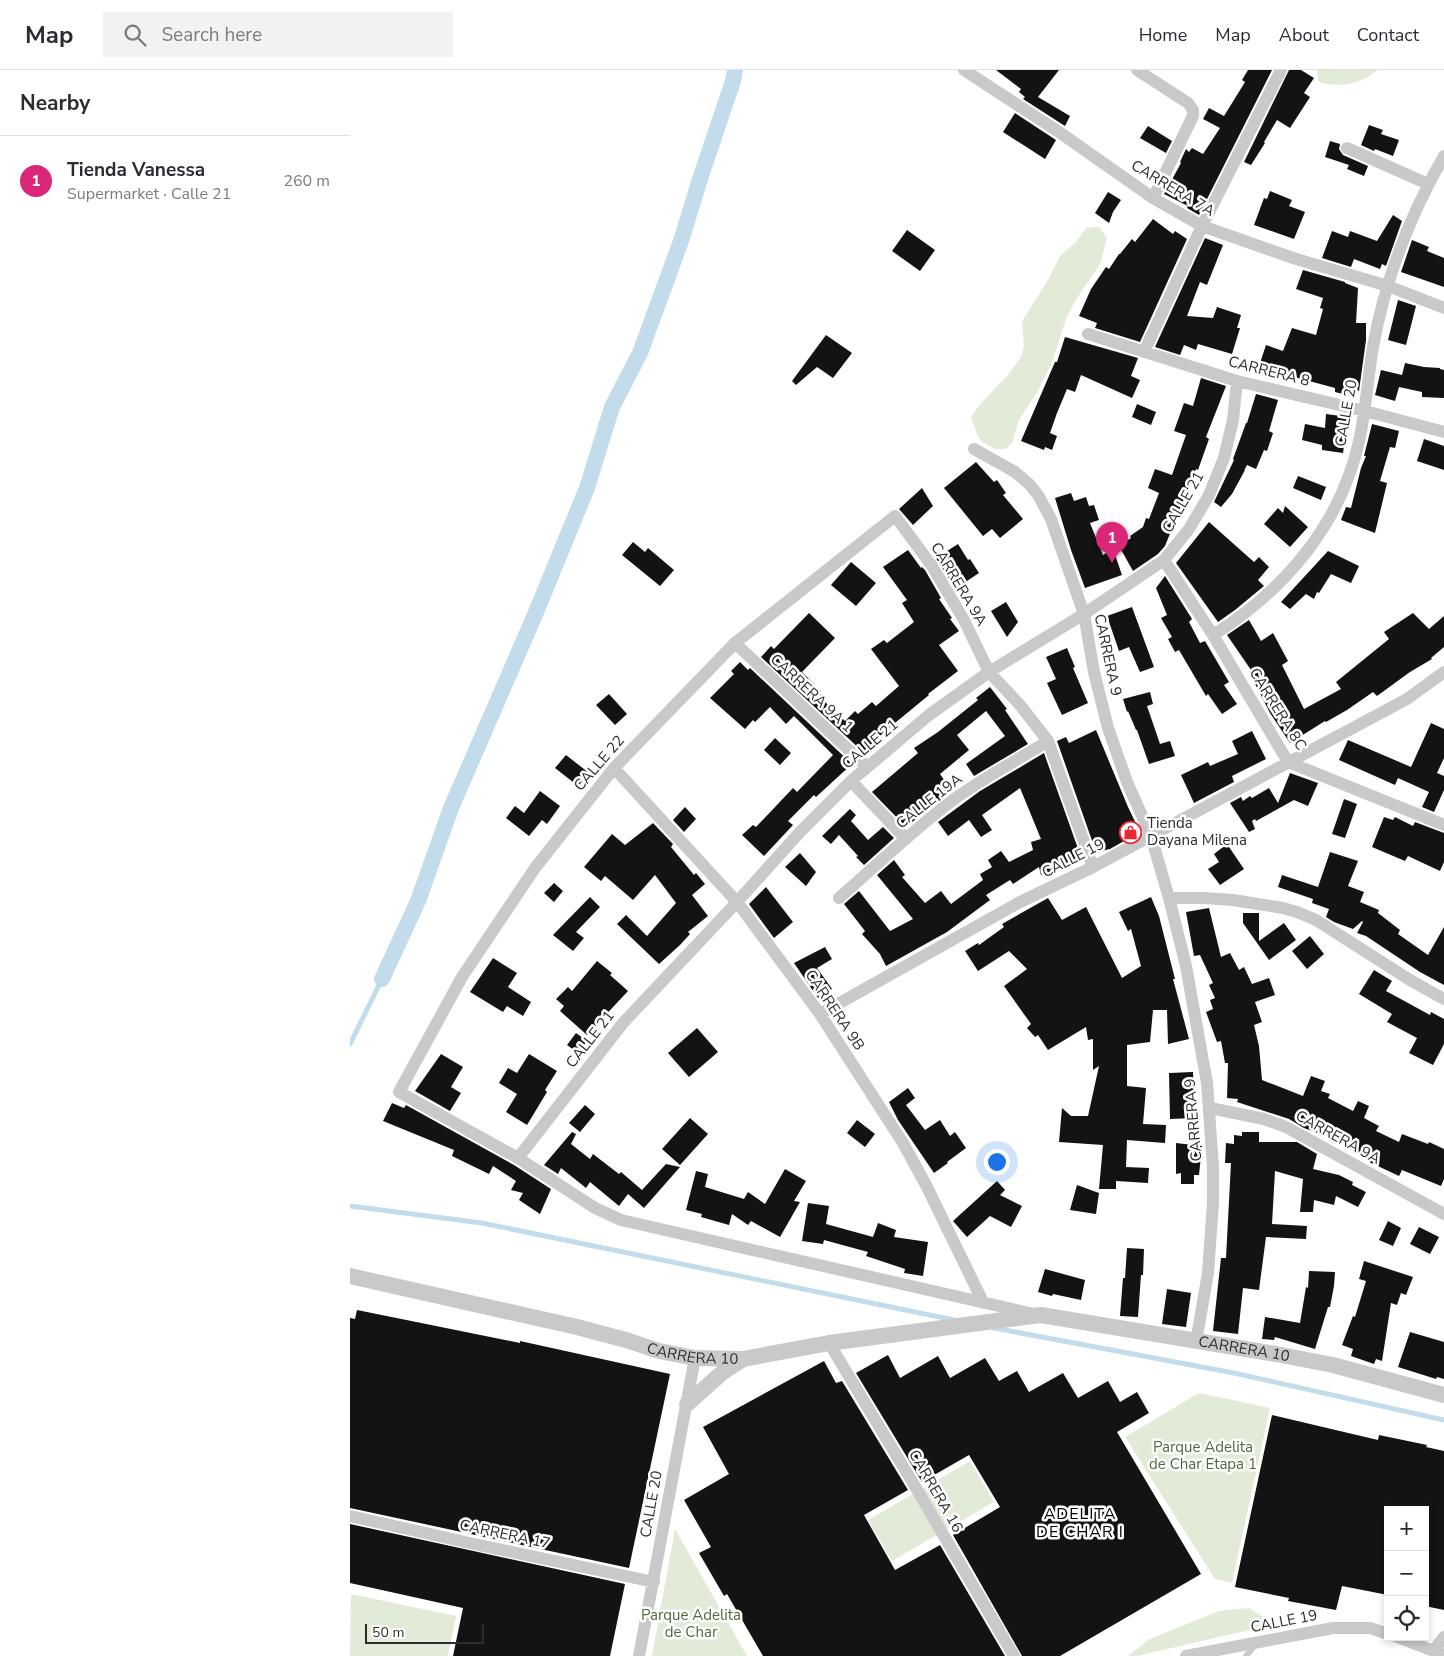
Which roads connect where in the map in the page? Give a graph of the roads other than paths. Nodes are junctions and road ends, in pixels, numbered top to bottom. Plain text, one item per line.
1 (964, 70) edge
2 (1137, 70) edge
3 (1281, 70) edge
4 (1347, 148) dead end
5 (1444, 156) edge
6 (1428, 184) junction
7 (1153, 198) junction
8 (1202, 226) junction
9 (1388, 286) junction
10 (1444, 308) edge
11 (1088, 334) dead end
12 (1144, 352) junction
13 (1237, 381) junction
14 (1365, 411) junction
15 (1444, 432) edge
16 (974, 449) dead end
17 (895, 516) joint
18 (1164, 560) junction
19 (1084, 614) junction
20 (1213, 635) junction
21 (735, 643) junction
22 (989, 672) junction
23 (1444, 672) edge
24 (1048, 741) junction
25 (1288, 762) junction
26 (867, 767) junction
27 (614, 768) junction
28 (851, 781) junction
29 (1444, 825) edge
30 (1151, 836) junction
31 (906, 839) junction
32 (1093, 867) junction
33 (839, 898) dead end
34 (1169, 898) junction
35 (737, 902) junction
36 (1444, 999) edge
37 (820, 1014) junction
38 (399, 1092) joint
39 (1210, 1108) junction
40 (518, 1158) junction
41 (1444, 1214) edge
42 (350, 1276) edge
43 (983, 1302) junction
44 (1042, 1315) junction
45 (1196, 1342) junction
46 (829, 1343) junction
47 (695, 1358) junction
48 (744, 1359) junction
49 (1444, 1395) edge
50 (687, 1404) junction
51 (350, 1516) edge
52 (654, 1582) junction
53 (1384, 1633) edge
54 (1444, 1638) edge
55 (1408, 1641) edge
56 (1258, 1642) junction
57 (1439, 1653) edge
58 (639, 1656) edge
59 (1014, 1656) edge
60 (1186, 1656) edge
61 (1246, 1656) edge

1 - 7 street, CARRERA 7A
2 - 7 street
3 - 8 street
4 - 6 street
5 - 6 street, CALLE 20
6 - 9 street, CALLE 20
7 - 8 street, CARRERA 7A
8 - 9 street, CARRERA 7A
8 - 12 street
9 - 10 street, CARRERA 7A
9 - 14 street, CALLE 20
11 - 12 street, CARRERA 8
12 - 13 street, CARRERA 8
13 - 14 street, CARRERA 8
13 - 18 street, CALLE 21
14 - 15 street, CARRERA 8
14 - 20 street, CALLE 20
16 - 19 street, CARRERA 9
17 - 21 street, CALLE 22
17 - 22 street, CARRERA 9A
18 - 19 street, CALLE 21
18 - 20 street, CARRERA 8C
19 - 22 street, CALLE 21
19 - 30 street, CARRERA 9
20 - 25 street, CARRERA 8C
21 - 26 street, CARRERA 9A 1
21 - 27 street, CALLE 22
22 - 24 street, CARRERA 9A
22 - 26 street, CALLE 21
23 - 25 street, CALLE 19
24 - 31 street, CALLE 19A
24 - 32 street
25 - 29 street, CARRERA 8C
25 - 30 street, CALLE 19
26 - 28 street, CALLE 21
27 - 35 street, CARRERA 9B
27 - 38 street, CALLE 22
28 - 31 street
28 - 35 street, CALLE 21
30 - 32 street, CALLE 19
30 - 34 street, CARRERA 9
31 - 33 street, CALLE 19A
32 - 37 street, CALLE 19
34 - 36 street
34 - 39 street, CARRERA 9
35 - 37 street, CARRERA 9B
35 - 40 street, CALLE 21
37 - 43 street, CARRERA 9B
38 - 40 street, CARRERA 10
39 - 41 street, CARRERA 9A
39 - 45 street, CARRERA 9
40 - 43 street, CARRERA 10
42 - 47 street, CARRERA 10
43 - 44 street, CARRERA 10
44 - 45 street, CARRERA 10
44 - 46 street, CARRERA 10
45 - 49 street, CARRERA 10
46 - 48 street, CARRERA 10
46 - 59 street, CARRERA 16
47 - 48 street, CARRERA 10
47 - 50 street, CALLE 20
48 - 50 street
50 - 52 street, CALLE 20
51 - 52 street, CARRERA 17
52 - 58 street, CALLE 20
53 - 56 street, CALLE 19
54 - 57 street
55 - 57 street
56 - 60 street, CALLE 19
56 - 61 lane

